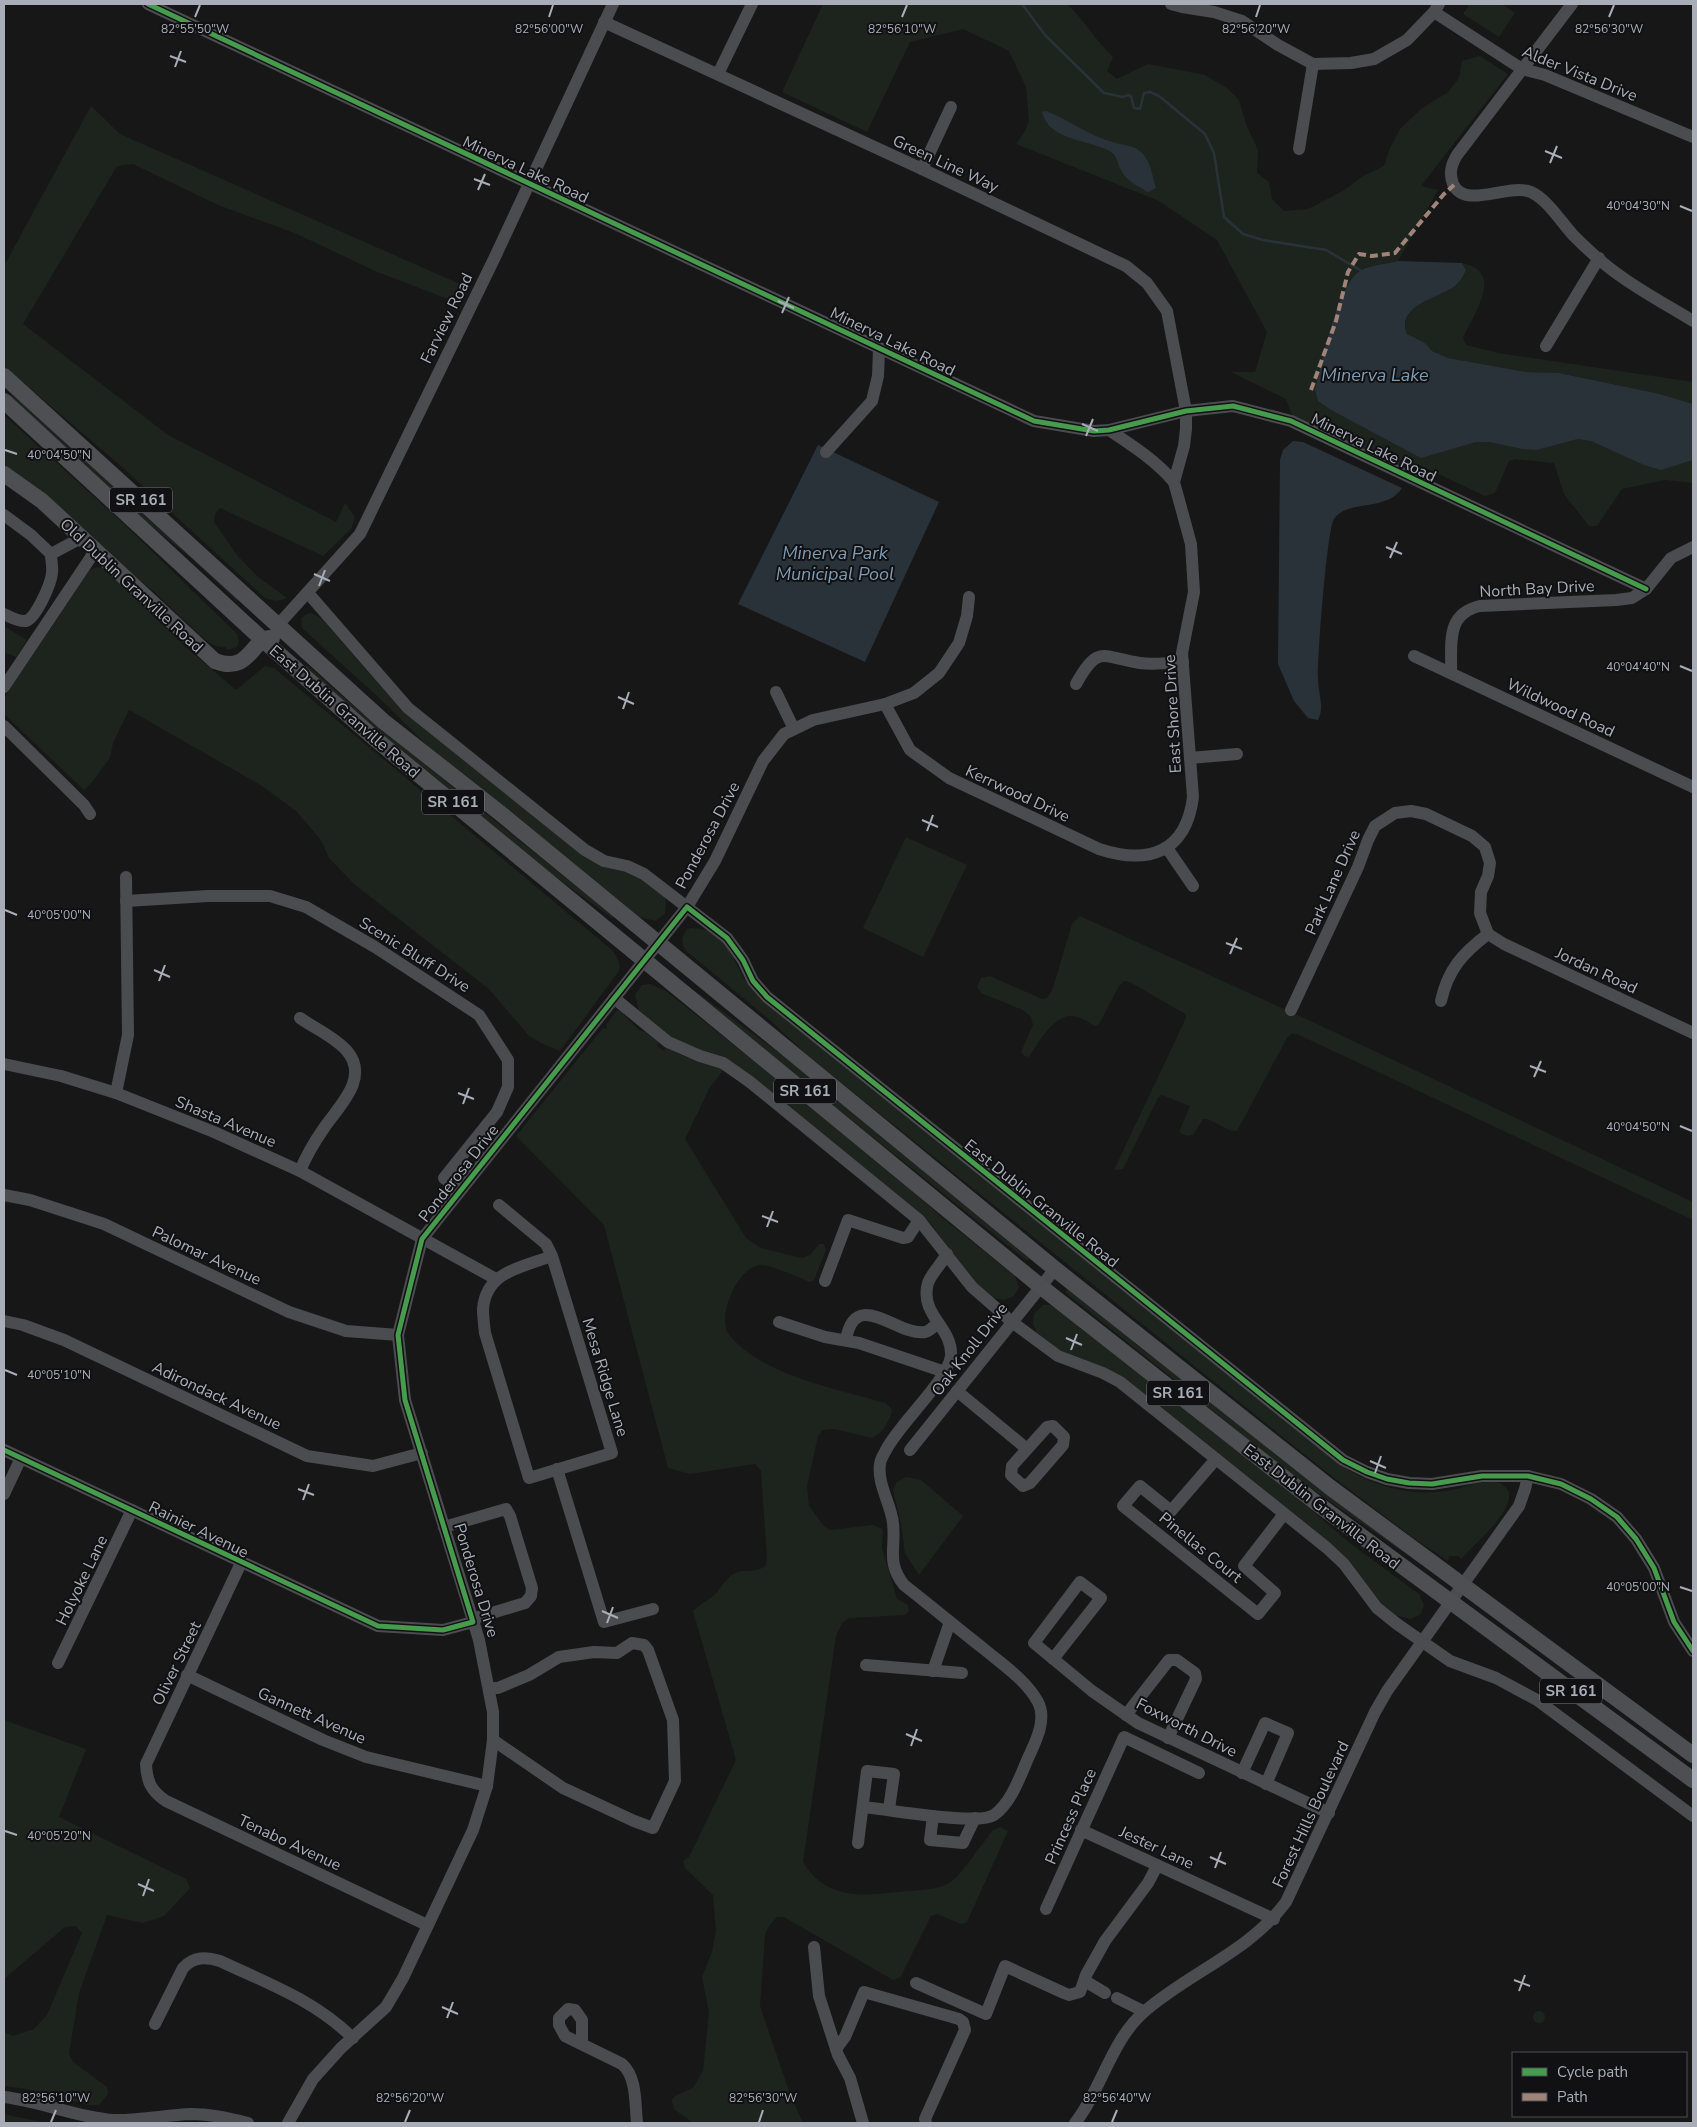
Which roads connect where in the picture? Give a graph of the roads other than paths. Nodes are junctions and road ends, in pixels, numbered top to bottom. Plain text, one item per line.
1 (148, 4) edge
2 (613, 4) edge
3 (752, 4) edge
4 (1171, 4) edge
5 (1572, 4) edge
6 (1437, 8) edge
7 (604, 22) junction
8 (1313, 64) junction
9 (1522, 69) junction
10 (718, 74) junction
11 (951, 108) dead end
12 (1693, 137) edge
13 (1299, 149) dead end
14 (922, 169) junction
15 (528, 184) junction
16 (1599, 258) junction
17 (1693, 321) edge
18 (1546, 346) dead end
19 (879, 349) junction
20 (4, 376) edge
21 (4, 401) edge
22 (1186, 411) junction
23 (1109, 430) junction
24 (826, 452) dead end
25 (4, 476) edge
26 (1174, 482) junction
27 (122, 508) junction
28 (4, 515) edge
29 (81, 538) junction
30 (1693, 547) edge
31 (95, 551) junction
32 (51, 554) junction
33 (1646, 589) junction
34 (308, 593) junction
35 (969, 597) dead end
36 (4, 614) edge
37 (278, 626) junction
38 (263, 640) junction
39 (1414, 656) dead end
40 (1183, 662) junction
41 (1451, 673) junction
42 (1076, 684) dead end
43 (4, 688) edge
44 (776, 692) dead end
45 (885, 704) junction
46 (372, 711) junction
47 (4, 726) edge
48 (794, 729) junction
49 (1237, 754) dead end
50 (1190, 758) junction
51 (1693, 788) edge
52 (90, 814) dead end
53 (487, 830) junction
54 (1167, 848) junction
55 (126, 876) dead end
56 (1194, 886) dead end
57 (126, 901) junction
58 (687, 907) junction
59 (1488, 934) junction
60 (659, 943) junction
61 (646, 961) junction
62 (614, 998) junction
63 (1441, 1001) dead end
64 (1291, 1010) dead end
65 (300, 1018) dead end
66 (1693, 1033) edge
67 (796, 1057) junction
68 (4, 1064) edge
69 (116, 1092) junction
70 (300, 1171) junction
71 (460, 1191) junction
72 (4, 1195) edge
73 (499, 1205) dead end
74 (919, 1220) junction
75 (422, 1239) junction
76 (948, 1254) junction
77 (552, 1256) junction
78 (1055, 1269) junction
79 (496, 1279) junction
80 (825, 1281) dead end
81 (1040, 1286) junction
82 (4, 1321) edge
83 (779, 1322) dead end
84 (1012, 1322) junction
85 (938, 1323) junction
86 (398, 1335) junction
87 (846, 1340) junction
88 (945, 1372) junction
89 (957, 1390) junction
90 (1027, 1449) junction
91 (4, 1450) edge
92 (910, 1450) dead end
93 (422, 1453) junction
94 (21, 1458) junction
95 (1216, 1459) junction
96 (557, 1469) junction
97 (1528, 1476) junction
98 (4, 1494) edge
99 (1315, 1502) junction
100 (132, 1510) junction
101 (1284, 1514) junction
102 (444, 1527) junction
103 (241, 1563) junction
104 (1462, 1585) junction
105 (1449, 1602) junction
106 (653, 1609) dead end
107 (473, 1620) junction
108 (950, 1622) junction
109 (1421, 1640) junction
110 (1693, 1651) edge
111 (1053, 1659) junction
112 (58, 1663) dead end
113 (866, 1665) dead end
114 (933, 1671) junction
115 (962, 1674) dead end
116 (188, 1675) junction
117 (489, 1688) junction
118 (1609, 1693) junction
119 (1126, 1716) junction
120 (1168, 1738) junction
121 (493, 1740) junction
122 (1693, 1755) edge
123 (1199, 1773) dead end
124 (1242, 1773) junction
125 (147, 1779) joint
126 (1693, 1780) edge
127 (1266, 1784) junction
128 (487, 1786) junction
129 (863, 1807) junction
130 (889, 1809) junction
131 (1328, 1813) junction
132 (933, 1816) junction
133 (1693, 1816) edge
134 (976, 1818) junction
135 (1081, 1830) junction
136 (858, 1843) dead end
137 (1157, 1866) junction
138 (1046, 1909) dead end
139 (1274, 1919) junction
140 (427, 1925) junction
141 (814, 1947) dead end
142 (1085, 1981) junction
143 (916, 1983) dead end
144 (1105, 1992) dead end
145 (1118, 1998) dead end
146 (1144, 2012) junction
147 (155, 2024) dead end
148 (353, 2038) junction
149 (582, 2044) dead end
150 (836, 2049) junction
151 (4, 2097) edge
152 (248, 2123) edge
153 (288, 2123) edge
154 (638, 2123) edge
155 (863, 2123) edge
156 (926, 2123) edge
157 (1075, 2123) edge

1 - 15 street, Minerva Lake Road
2 - 7 street, Farview Road
3 - 10 street
4 - 8 street
5 - 9 street
6 - 8 street
6 - 9 street, Alder Vista Drive
7 - 10 street, Green Line Way
7 - 15 street, Farview Road
8 - 13 street
9 - 12 street, Alder Vista Drive
9 - 16 street
10 - 14 street, Green Line Way
11 - 14 street
14 - 22 street, Green Line Way
15 - 19 street, Minerva Lake Road
15 - 34 street, Farview Road
16 - 17 street
16 - 18 street
19 - 23 street, Minerva Lake Road
19 - 24 street
20 - 37 main road, East Dublin Granville Road / SR 161
21 - 27 main road, East Dublin Granville Road / SR 161
22 - 23 street, Minerva Lake Road
22 - 26 street
22 - 33 street, Minerva Lake Road
23 - 26 street, East Shore Drive
25 - 29 main road, Old Dublin Granville Road
26 - 40 street, East Shore Drive
27 - 37 main road
27 - 38 main road, East Dublin Granville Road / SR 161
28 - 32 street
29 - 31 main road, Old Dublin Granville Road
29 - 32 street
30 - 33 street
31 - 38 main road, Old Dublin Granville Road
31 - 43 street
32 - 36 street
33 - 41 street, North Bay Drive
34 - 37 street, Farview Road
34 - 58 street, East Dublin Granville Road
35 - 45 street, Ponderosa Drive
37 - 46 main road, East Dublin Granville Road / SR 161
38 - 46 main road
38 - 53 main road, East Dublin Granville Road / SR 161
39 - 41 street, Wildwood Road
40 - 42 street
40 - 50 street, East Shore Drive
41 - 51 street, Wildwood Road
44 - 48 street
45 - 48 street, Ponderosa Drive
45 - 54 street, Kerrwood Drive
46 - 60 main road, East Dublin Granville Road / SR 161
47 - 52 street
48 - 58 street, Ponderosa Drive
49 - 50 street
50 - 54 street, East Shore Drive
53 - 60 main road
53 - 61 main road, East Dublin Granville Road / SR 161
54 - 56 street
55 - 57 street
57 - 69 street
57 - 71 street, Scenic Bluff Drive
58 - 60 street, Ponderosa Drive
58 - 97 street, East Dublin Granville Road
59 - 63 street
59 - 64 street, Park Lane Drive
59 - 66 street, Jordan Road
60 - 61 street, Ponderosa Drive
60 - 67 main road, East Dublin Granville Road / SR 161
61 - 62 street, Ponderosa Drive
61 - 67 main road
61 - 81 main road, East Dublin Granville Road / SR 161
62 - 71 street, Ponderosa Drive
62 - 74 street, East Dublin Granville Road
65 - 70 street
67 - 78 main road, East Dublin Granville Road / SR 161
68 - 69 street, Shasta Avenue
69 - 70 street, Shasta Avenue
70 - 75 street, Shasta Avenue
71 - 75 street, Ponderosa Drive
72 - 86 street, Palomar Avenue
73 - 77 street, Mesa Ridge Lane
74 - 76 street, East Dublin Granville Road
74 - 80 street
75 - 79 street, Shasta Avenue
75 - 86 street, Ponderosa Drive
76 - 84 street, East Dublin Granville Road
76 - 85 street
77 - 79 street
77 - 96 street, Mesa Ridge Lane
78 - 81 street, Oak Knoll Drive
78 - 104 main road, East Dublin Granville Road / SR 161
79 - 96 street
81 - 84 street, Oak Knoll Drive
81 - 99 main road, East Dublin Granville Road / SR 161
82 - 93 street, Adirondack Avenue
83 - 87 street
84 - 89 street, Oak Knoll Drive
84 - 95 street, East Dublin Granville Road
85 - 87 street
85 - 88 street
86 - 93 street, Ponderosa Drive
87 - 88 street
88 - 108 street
89 - 90 street
89 - 92 street, Oak Knoll Drive
90 - 90 street
91 - 94 street, Rainier Avenue
93 - 102 street, Ponderosa Drive
94 - 98 street
94 - 100 street, Rainier Avenue
95 - 101 street, East Dublin Granville Road
95 - 101 street, Pinellas Court
96 - 106 street
97 - 104 street, Forest Hills Boulevard
97 - 110 street, East Dublin Granville Road
99 - 104 main road
99 - 105 main road, East Dublin Granville Road / SR 161
100 - 103 street, Rainier Avenue
100 - 112 street, Holyoke Lane
101 - 109 street, East Dublin Granville Road
102 - 107 street, Ponderosa Drive
102 - 107 street, Rainier Avenue
103 - 107 street, Rainier Avenue
103 - 116 street, Oliver Street
104 - 105 street, Forest Hills Boulevard
104 - 118 main road, East Dublin Granville Road / SR 161
105 - 109 street, Forest Hills Boulevard
105 - 118 main road
105 - 126 main road, East Dublin Granville Road / SR 161
107 - 117 street, Ponderosa Drive
108 - 114 street
108 - 134 street
109 - 131 street, Forest Hills Boulevard
109 - 133 street, East Dublin Granville Road
111 - 111 street, Foxworth Drive
111 - 119 street, Foxworth Drive
113 - 114 street
114 - 115 street
116 - 125 street, Oliver Street
116 - 128 street, Gannett Avenue
117 - 121 street, Ponderosa Drive
117 - 121 street
118 - 122 main road, East Dublin Granville Road / SR 161
119 - 120 street, Foxworth Drive
119 - 120 street
120 - 124 street, Foxworth Drive
121 - 128 street, Ponderosa Drive
123 - 135 street, Princess Place
124 - 127 street, Foxworth Drive
124 - 127 street
125 - 140 street, Tenabo Avenue
127 - 131 street, Foxworth Drive
128 - 140 street, Ponderosa Drive
129 - 130 street
129 - 130 street
129 - 136 street
130 - 132 street
131 - 139 street, Forest Hills Boulevard
132 - 134 street
132 - 134 street
135 - 137 street, Jester Lane
135 - 138 street, Princess Place
137 - 139 street, Jester Lane
137 - 142 street
139 - 146 street, Forest Hills Boulevard
140 - 148 street, Ponderosa Drive
141 - 150 street
142 - 143 street
142 - 144 street
145 - 146 street
146 - 157 street, Forest Hills Boulevard
147 - 148 street
148 - 153 street, Ponderosa Drive
149 - 154 street
150 - 155 street
150 - 156 street
151 - 152 street

